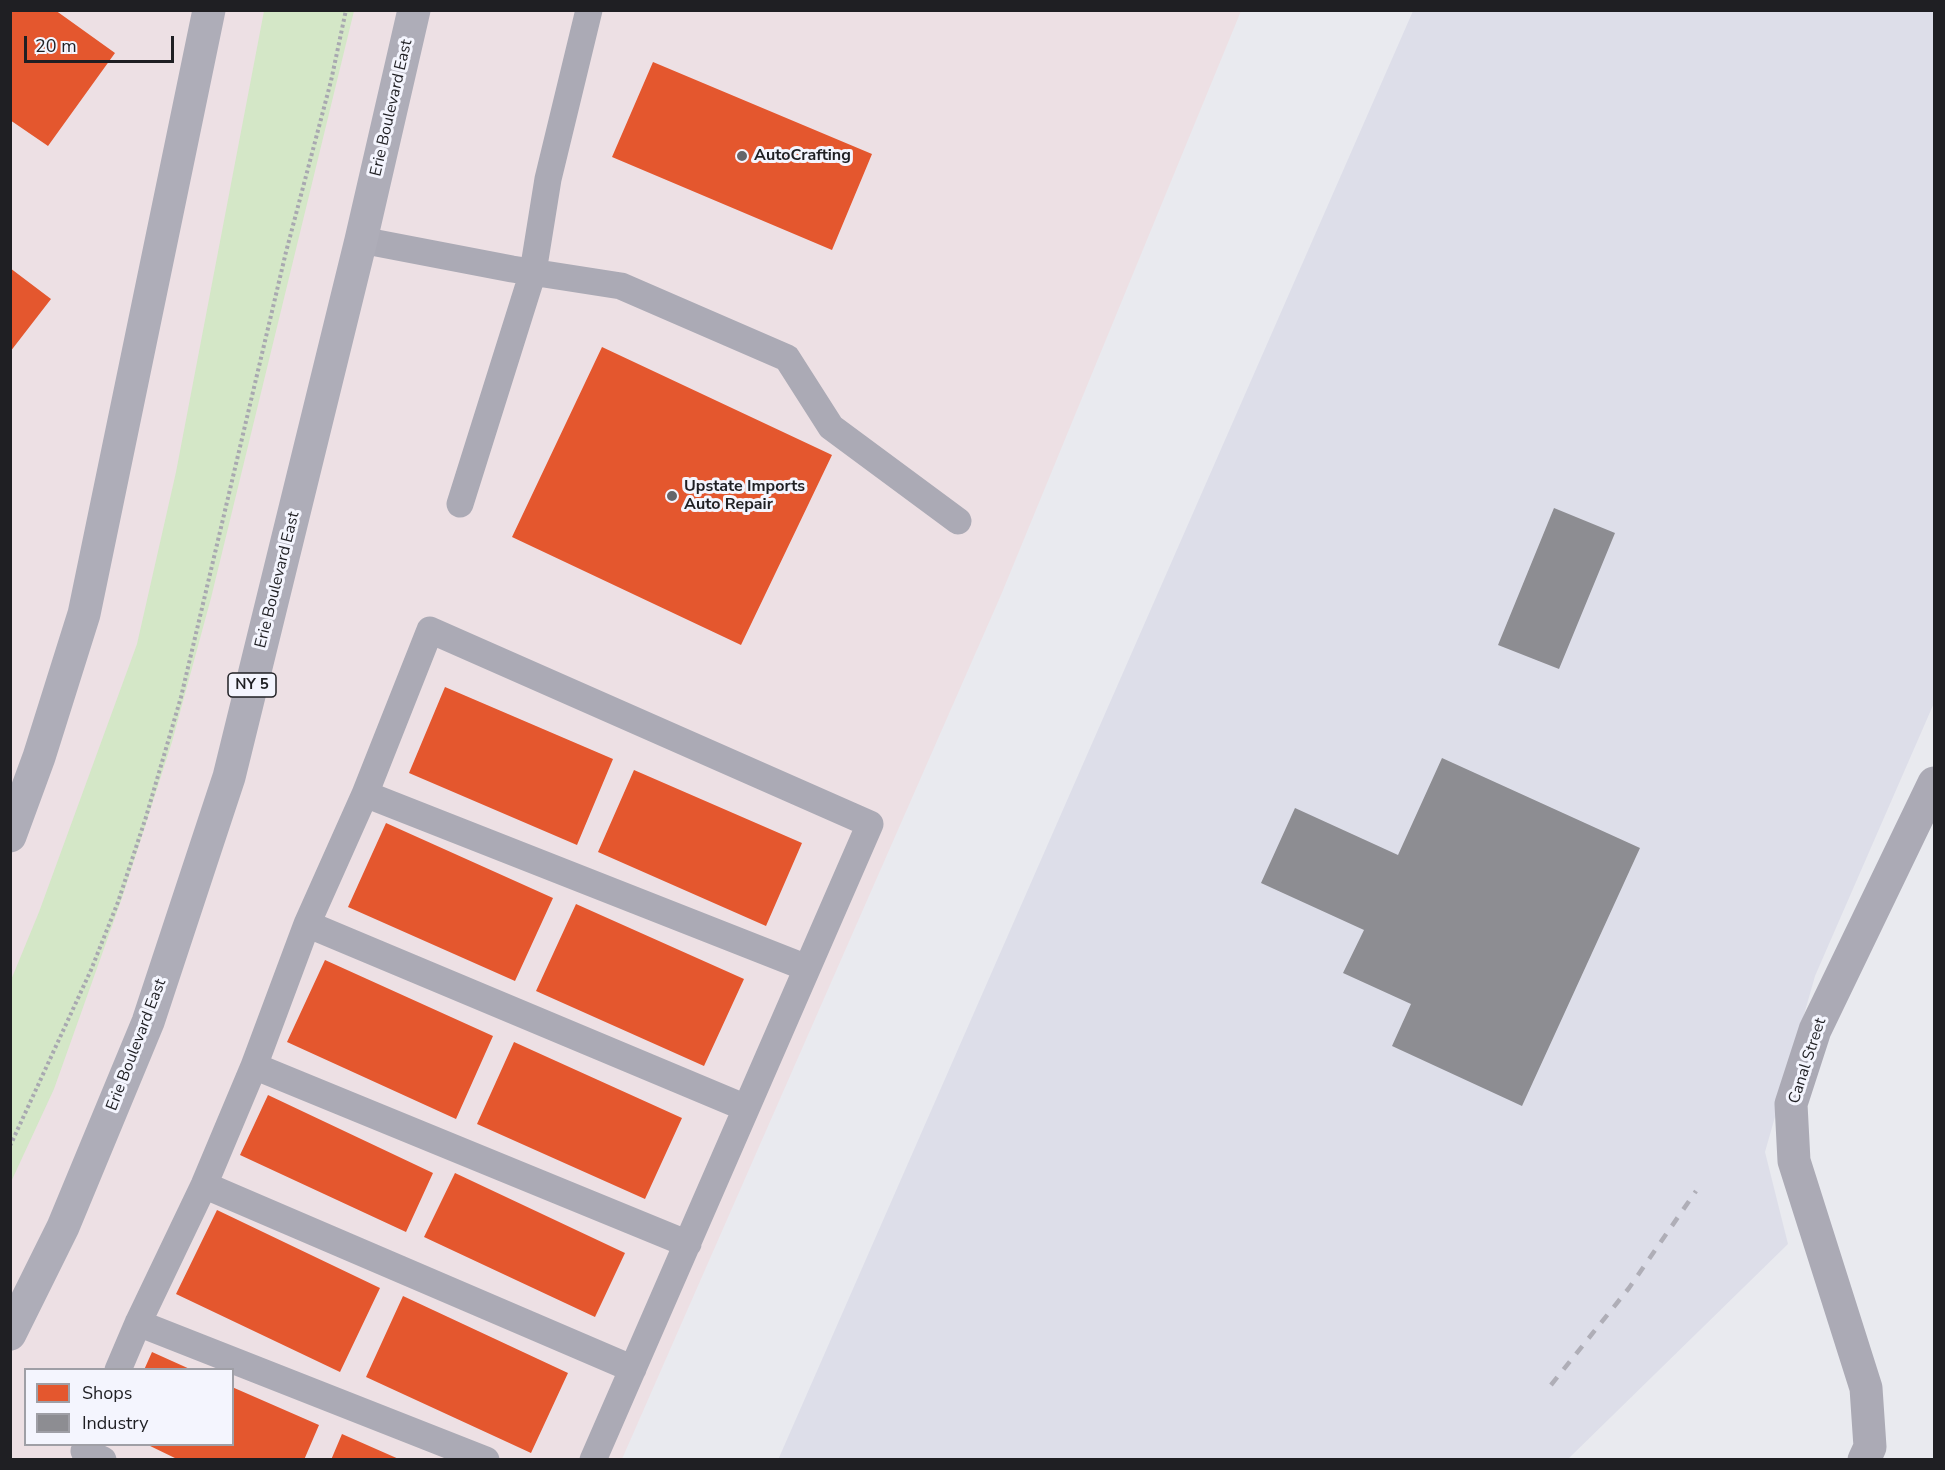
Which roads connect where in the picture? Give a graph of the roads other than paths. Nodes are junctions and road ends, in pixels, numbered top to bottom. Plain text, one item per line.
1 (209, 10) edge
2 (414, 10) edge
3 (589, 10) edge
4 (362, 240) junction
5 (533, 272) junction
6 (460, 504) dead end
7 (958, 521) dead end
8 (1935, 783) edge
9 (365, 794) junction
10 (10, 836) edge
11 (307, 924) junction
12 (807, 968) junction
13 (254, 1066) junction
14 (746, 1108) junction
15 (204, 1185) junction
16 (688, 1244) junction
17 (138, 1323) junction
18 (10, 1334) edge
19 (119, 1368) edge
20 (633, 1369) junction
21 (486, 1460) edge
22 (593, 1460) edge
23 (1864, 1460) edge

1 - 10 main road
2 - 4 main road, Erie Boulevard East / NY 5
3 - 5 lane
4 - 5 lane
4 - 18 main road, Erie Boulevard East / NY 5
5 - 6 lane
5 - 7 lane
8 - 23 street, Canal Street
9 - 11 lane
9 - 12 lane
9 - 12 lane
11 - 13 lane
11 - 14 lane
12 - 14 lane
13 - 15 lane
13 - 16 lane
14 - 16 lane
15 - 17 lane
15 - 20 lane
16 - 20 lane
17 - 19 lane
17 - 21 lane
20 - 22 lane

